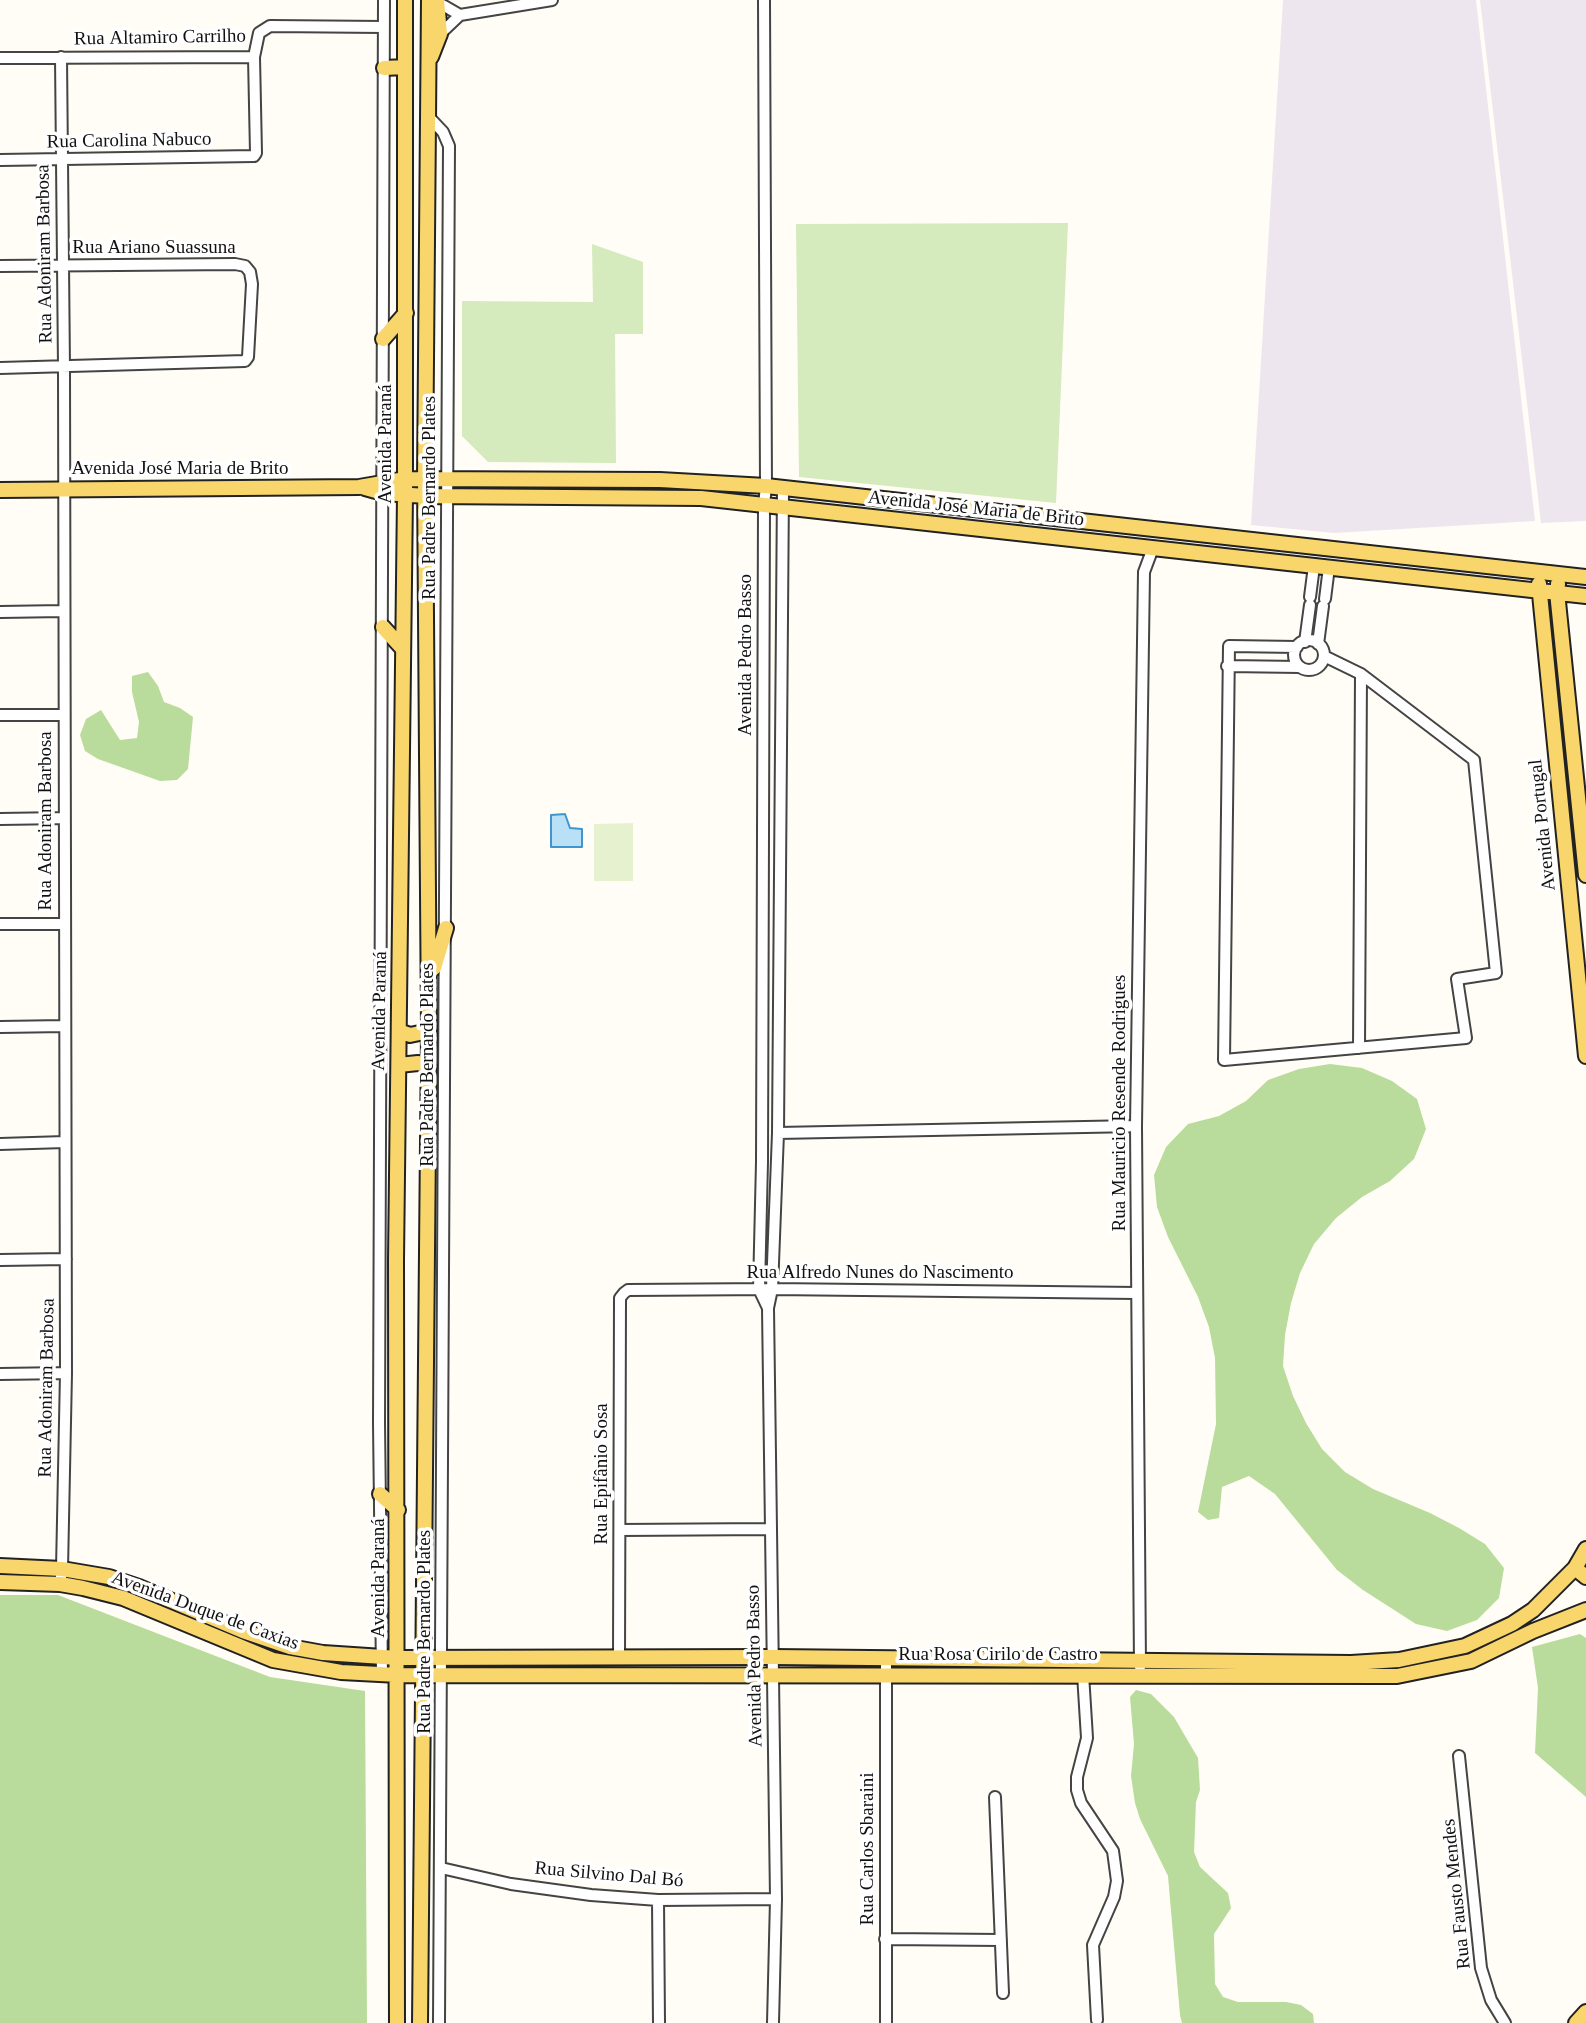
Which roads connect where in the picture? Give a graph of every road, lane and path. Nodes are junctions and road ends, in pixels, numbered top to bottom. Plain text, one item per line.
1 (384, 0) edge
2 (405, 0) edge
3 (552, 0) edge
4 (764, 0) edge
5 (435, 1) edge
6 (460, 15) junction
7 (384, 27) junction
8 (440, 34) junction
9 (61, 57) junction
10 (254, 57) junction
11 (0, 58) edge
12 (428, 64) junction
13 (405, 67) junction
14 (384, 68) junction
15 (427, 115) junction
16 (62, 159) junction
17 (0, 160) edge
18 (0, 265) edge
19 (62, 265) junction
20 (406, 313) junction
21 (383, 339) junction
22 (0, 368) edge
23 (64, 368) junction
24 (447, 478) junction
25 (603, 478) junction
26 (405, 479) junction
27 (425, 479) junction
28 (766, 486) junction
29 (383, 487) junction
30 (783, 488) junction
31 (64, 489) junction
32 (0, 490) edge
33 (405, 495) junction
34 (448, 495) junction
35 (426, 496) junction
36 (598, 498) junction
37 (764, 505) junction
38 (781, 507) junction
39 (1153, 548) junction
40 (1321, 567) junction
41 (1541, 571) junction
42 (1560, 574) junction
43 (1586, 577) edge
44 (1538, 591) junction
45 (1557, 592) junction
46 (1586, 596) edge
47 (1310, 604) junction
48 (1324, 606) junction
49 (63, 611) junction
50 (0, 612) edge
51 (383, 627) junction
52 (1301, 644) junction
53 (1318, 644) junction
54 (403, 649) junction
55 (1324, 656) junction
56 (1227, 666) junction
57 (1300, 667) junction
58 (1361, 674) junction
59 (0, 715) edge
60 (63, 715) junction
61 (64, 818) junction
62 (0, 819) edge
63 (1586, 875) edge
64 (64, 924) junction
65 (0, 925) edge
66 (446, 928) junction
67 (429, 993) junction
68 (65, 1026) junction
69 (0, 1027) edge
70 (399, 1031) junction
71 (429, 1031) junction
72 (1359, 1048) junction
73 (1586, 1056) edge
74 (399, 1065) junction
75 (429, 1066) junction
76 (1136, 1126) junction
77 (778, 1133) junction
78 (65, 1142) junction
79 (0, 1144) edge
80 (66, 1259) junction
81 (0, 1260) edge
82 (759, 1289) junction
83 (772, 1289) junction
84 (624, 1293) joint
85 (1137, 1293) junction
86 (768, 1308) junction
87 (66, 1373) junction
88 (0, 1374) edge
89 (380, 1493) junction
90 (398, 1510) junction
91 (771, 1529) junction
92 (620, 1530) junction
93 (1586, 1549) edge
94 (0, 1566) edge
95 (1581, 1573) edge
96 (61, 1576) junction
97 (0, 1582) edge
98 (1585, 1607) edge
99 (1465, 1646) junction
100 (443, 1657) junction
101 (619, 1657) junction
102 (773, 1657) junction
103 (383, 1658) junction
104 (398, 1658) junction
105 (423, 1658) junction
106 (886, 1658) junction
107 (922, 1658) junction
108 (1471, 1661) junction
109 (1140, 1667) junction
110 (1351, 1670) junction
111 (886, 1674) junction
112 (922, 1674) junction
113 (1083, 1674) junction
114 (382, 1675) junction
115 (398, 1675) junction
116 (423, 1675) junction
117 (442, 1675) junction
118 (773, 1675) junction
119 (1460, 1756) dead end
120 (995, 1797) dead end
121 (441, 1868) junction
122 (776, 1899) junction
123 (658, 1900) junction
124 (885, 1939) junction
125 (1001, 1940) junction
126 (1003, 1993) dead end
127 (1586, 2012) edge
128 (1097, 2020) dead end
129 (397, 2023) edge
130 (420, 2023) edge
131 (439, 2023) edge
132 (659, 2023) edge
133 (773, 2023) edge
134 (886, 2023) edge
135 (1506, 2023) edge
136 (1576, 2023) edge

1 - 7 street, Avenida Paraná
2 - 13 main road, Avenida Paraná
3 - 6 street
4 - 28 street, Avenida Pedro Basso
5 - 6 street
5 - 8 main road
5 - 12 main road, Avenida Paraná
6 - 8 street
7 - 10 street, Rua Altamiro Carrilho
7 - 14 street, Avenida Paraná
8 - 12 main road
9 - 10 street, Rua Altamiro Carrilho
9 - 11 street, Rua Altamiro Carrilho
9 - 16 street, Rua Adoniram Barbosa
10 - 16 street, Rua Carolina Nabuco
12 - 15 main road, Avenida Paraná
13 - 14 main road
13 - 20 main road, Avenida Paraná
14 - 21 street, Avenida Paraná
15 - 24 street, Rua Padre Bernardo Plates
15 - 27 main road, Avenida Paraná
16 - 17 street, Rua Carolina Nabuco
16 - 19 street, Rua Adoniram Barbosa
18 - 19 street, Rua Ariano Suassuna
19 - 23 street, Rua Adoniram Barbosa
19 - 23 street, Rua Ariano Suassuna
20 - 21 main road
20 - 26 main road, Avenida Paraná
21 - 29 street, Avenida Paraná
22 - 23 street
23 - 31 street, Rua Adoniram Barbosa
24 - 25 main road, Avenida José Maria de Brito
24 - 27 main road, Avenida José Maria de Brito
24 - 34 street, Rua Padre Bernardo Plates
25 - 28 main road, Avenida José Maria de Brito
25 - 36 main road
26 - 27 main road, Avenida José Maria de Brito
26 - 29 main road, Avenida José Maria de Brito
26 - 33 main road, Avenida Paraná
27 - 35 main road, Avenida Paraná
28 - 30 main road, Avenida José Maria de Brito
28 - 37 street, Avenida Pedro Basso
29 - 31 main road, Avenida José Maria de Brito
29 - 33 main road, Avenida José Maria de Brito
29 - 51 street, Avenida Paraná
30 - 38 street, Avenida Pedro Basso
30 - 41 main road, Avenida José Maria de Brito
31 - 32 main road, Avenida José Maria de Brito
31 - 49 street, Rua Adoniram Barbosa
33 - 35 main road, Avenida José Maria de Brito
33 - 54 main road, Avenida Paraná
34 - 35 main road, Avenida José Maria de Brito
34 - 36 main road, Avenida José Maria de Brito
34 - 66 street, Rua Padre Bernardo Plates
35 - 67 main road, Avenida Paraná
36 - 37 main road, Avenida José Maria de Brito
37 - 38 main road, Avenida José Maria de Brito
37 - 82 street, Avenida Pedro Basso
38 - 39 main road, Avenida José Maria de Brito
38 - 77 street, Avenida Pedro Basso
39 - 40 main road, Avenida José Maria de Brito
39 - 76 street, Rua Mauricio Resende Rodrigues
40 - 44 main road, Avenida José Maria de Brito
40 - 47 street
40 - 48 street
41 - 42 main road, Avenida José Maria de Brito
41 - 44 main road, Avenida Portugal
42 - 43 main road, Avenida José Maria de Brito
42 - 45 main road, Avenida Portugal
44 - 45 main road, Avenida José Maria de Brito
44 - 73 main road, Avenida Portugal
45 - 46 main road, Avenida José Maria de Brito
45 - 63 main road, Avenida Portugal
47 - 48 street
47 - 52 street
48 - 53 street
49 - 50 street
49 - 60 street, Rua Adoniram Barbosa
51 - 54 main road
51 - 89 street, Avenida Paraná
52 - 53 street
52 - 56 street
52 - 57 street
53 - 55 street
54 - 70 main road, Avenida Paraná
55 - 57 street
55 - 58 street
56 - 57 street
56 - 72 street
58 - 72 street
58 - 72 street
59 - 60 street
60 - 61 street, Rua Adoniram Barbosa
61 - 62 street
61 - 64 street, Rua Adoniram Barbosa
64 - 65 street
64 - 68 street, Rua Adoniram Barbosa
66 - 67 main road
66 - 100 street, Rua Padre Bernardo Plates
67 - 71 main road, Avenida Paraná
68 - 69 street
68 - 78 street, Rua Adoniram Barbosa
70 - 71 main road
70 - 74 main road, Avenida Paraná
71 - 75 main road, Avenida Paraná
74 - 75 main road
74 - 90 main road, Avenida Paraná
75 - 105 main road, Avenida Paraná
76 - 77 street
76 - 85 street, Rua Mauricio Resende Rodrigues
77 - 83 street, Avenida Pedro Basso
78 - 79 street
78 - 80 street, Rua Adoniram Barbosa
80 - 81 street
80 - 87 street, Rua Adoniram Barbosa
82 - 83 street, Rua Alfredo Nunes do Nascimento
82 - 84 street, Rua Alfredo Nunes do Nascimento
82 - 86 street, Avenida Pedro Basso
83 - 85 street, Rua Alfredo Nunes do Nascimento
83 - 86 street, Avenida Pedro Basso
84 - 92 street, Rua Epifânio Sosa
85 - 109 street, Rua Mauricio Resende Rodrigues
86 - 91 street, Avenida Pedro Basso
87 - 88 street
87 - 96 street, Rua Adoniram Barbosa
89 - 90 main road
89 - 103 street, Avenida Paraná
90 - 104 main road, Avenida Paraná
91 - 92 street
91 - 102 street, Avenida Pedro Basso
92 - 101 street, Rua Epifânio Sosa
93 - 95 main road
94 - 96 main road, Avenida Duque de Caxias
95 - 99 main road
96 - 97 main road, Avenida Duque de Caxias
96 - 103 main road, Avenida Duque de Caxias
96 - 114 main road, Avenida Duque de Caxias
98 - 108 main road
99 - 108 main road
99 - 110 main road
100 - 101 main road, Avenida Duque de Caxias
100 - 105 main road, Avenida Duque de Caxias
100 - 117 street, Rua Padre Bernardo Plates
101 - 102 main road, Avenida Duque de Caxias
102 - 106 main road, Avenida Duque de Caxias
102 - 118 street, Avenida Pedro Basso
103 - 104 main road, Avenida Duque de Caxias
103 - 114 street, Avenida Paraná
104 - 105 main road, Avenida Duque de Caxias
104 - 115 main road, Avenida Paraná
105 - 116 main road, Avenida Paraná
106 - 107 main road, Avenida Duque de Caxias
106 - 111 street, Rua Carlos Sbaraini
107 - 109 main road, Avenida Duque de Caxias
107 - 112 main road
108 - 110 main road
109 - 110 main road
109 - 113 main road, Rua Rosa Cirilo de Castro
111 - 112 main road, Rua Rosa Cirilo de Castro
111 - 118 main road, Rua Rosa Cirilo de Castro
111 - 124 street, Rua Carlos Sbaraini
112 - 113 main road, Rua Rosa Cirilo de Castro
113 - 128 street
114 - 115 main road, Avenida Duque de Caxias
115 - 116 main road, Rua Rosa Cirilo de Castro
115 - 129 main road, Avenida Paraná
116 - 117 main road, Rua Rosa Cirilo de Castro
116 - 130 main road, Avenida Paraná
117 - 118 main road, Rua Rosa Cirilo de Castro
117 - 121 street, Rua Padre Bernardo Plates
118 - 122 street, Avenida Pedro Basso
119 - 135 street, Rua Fausto Mendes
120 - 125 street
121 - 123 street, Rua Silvino Dal Bó
121 - 131 street, Rua Padre Bernardo Plates
122 - 123 street, Rua Silvino Dal Bó
122 - 133 street, Avenida Pedro Basso
123 - 132 street
124 - 125 street
124 - 134 street, Rua Carlos Sbaraini
125 - 126 street
127 - 136 main road

